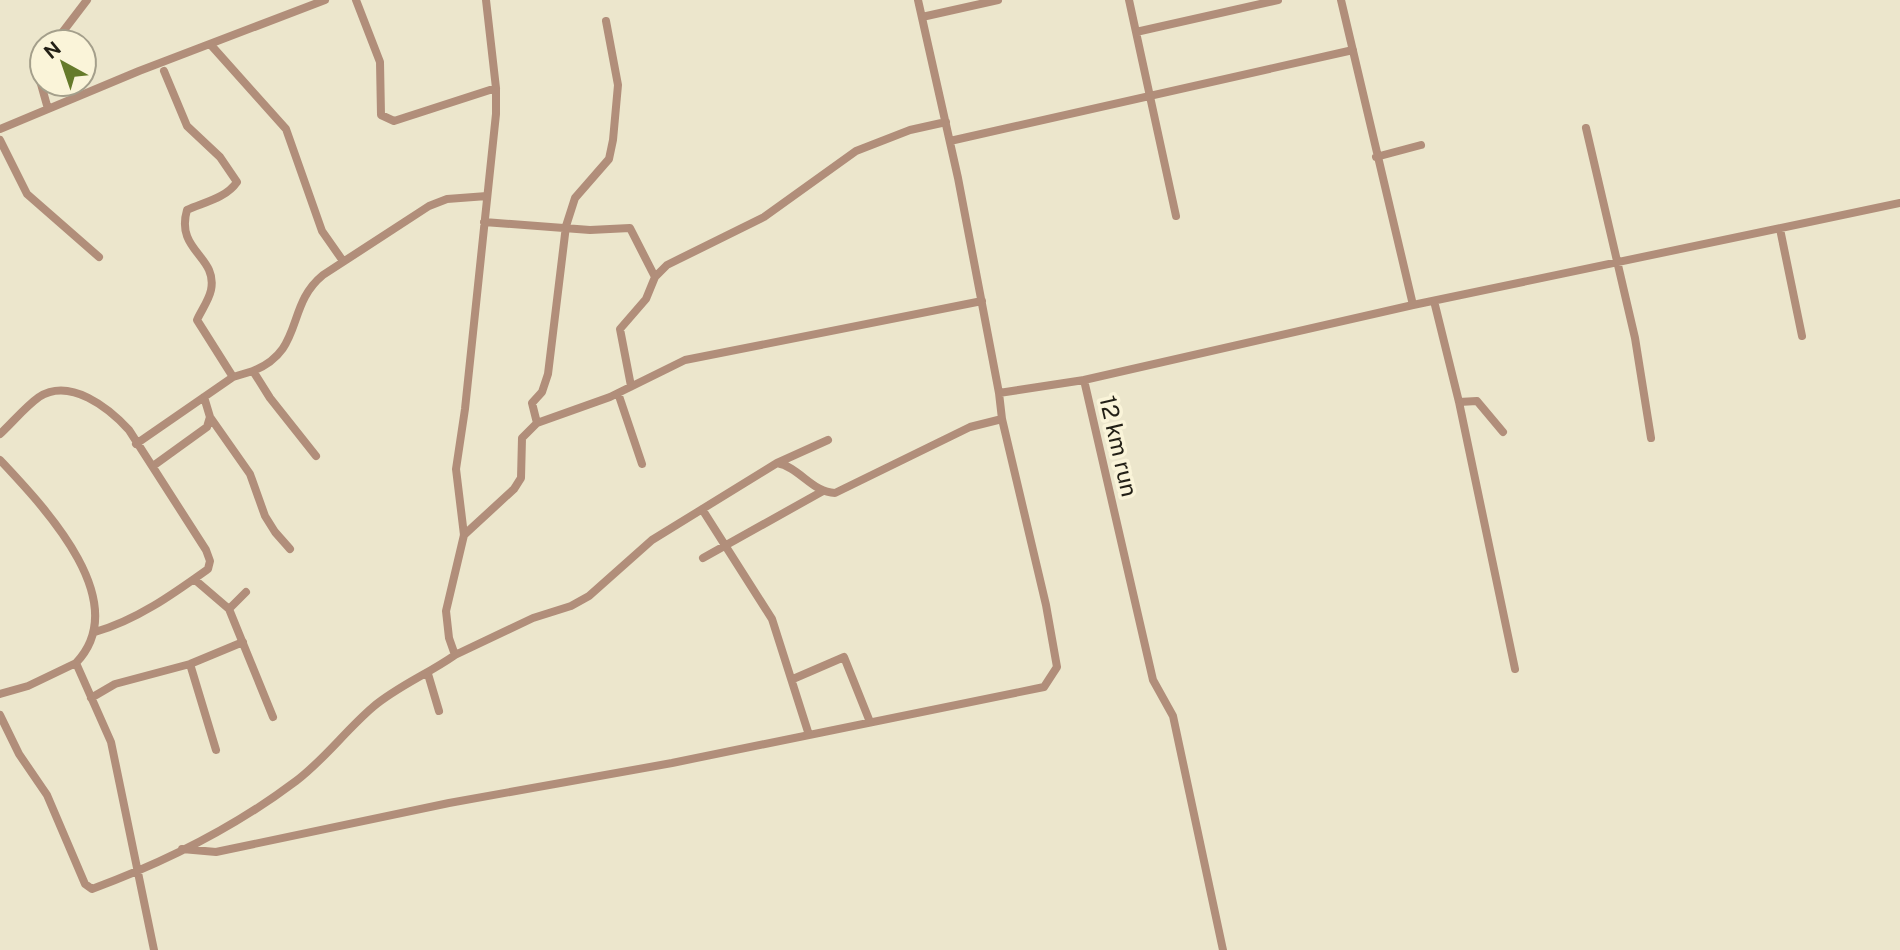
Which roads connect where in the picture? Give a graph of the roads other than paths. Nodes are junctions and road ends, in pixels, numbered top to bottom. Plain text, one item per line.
1 (87, 0) edge
2 (325, 0) edge
3 (356, 0) edge
4 (485, 0) edge
5 (918, 0) edge
6 (998, 0) edge
7 (1129, 0) edge
8 (1278, 0) edge
9 (1341, 0) edge
10 (922, 17) junction
11 (606, 21) dead end
12 (66, 28) edge
13 (1136, 32) junction
14 (210, 44) junction
15 (1353, 50) junction
16 (164, 71) dead end
17 (496, 88) junction
18 (1150, 97) junction
19 (45, 98) edge
20 (48, 109) junction
21 (946, 122) junction
22 (1586, 128) dead end
23 (0, 129) edge
24 (0, 140) edge
25 (950, 141) junction
26 (1421, 145) dead end
27 (1376, 157) junction
28 (486, 196) junction
29 (1900, 204) edge
30 (1176, 216) dead end
31 (484, 222) junction
32 (566, 226) junction
33 (1780, 229) junction
34 (99, 257) dead end
35 (343, 261) junction
36 (1618, 262) junction
37 (655, 276) junction
38 (982, 301) junction
39 (1434, 301) junction
40 (1413, 305) junction
41 (1802, 336) dead end
42 (253, 371) junction
43 (233, 377) junction
44 (1084, 380) junction
45 (631, 386) junction
46 (618, 393) junction
47 (999, 393) junction
48 (204, 397) junction
49 (1459, 402) junction
50 (209, 417) junction
51 (1002, 419) junction
52 (537, 423) junction
53 (1503, 432) dead end
54 (0, 434) edge
55 (1651, 438) dead end
56 (828, 440) dead end
57 (136, 444) junction
58 (316, 456) dead end
59 (0, 460) edge
60 (777, 463) junction
61 (642, 464) dead end
62 (153, 466) junction
63 (823, 491) junction
64 (702, 509) junction
65 (464, 535) junction
66 (726, 545) junction
67 (290, 549) dead end
68 (703, 558) dead end
69 (194, 579) junction
70 (246, 593) dead end
71 (229, 609) junction
72 (95, 632) junction
73 (243, 642) junction
74 (455, 655) junction
75 (76, 663) junction
76 (190, 664) junction
77 (1515, 668) dead end
78 (428, 674) junction
79 (793, 679) junction
80 (0, 694) edge
81 (91, 698) junction
82 (439, 711) dead end
83 (0, 715) edge
84 (273, 717) dead end
85 (870, 722) junction
86 (809, 735) junction
87 (216, 750) dead end
88 (181, 849) junction
89 (139, 870) junction
90 (154, 950) edge
91 (1223, 950) edge

1 - 12 street
2 - 14 street
3 - 17 street
4 - 17 street
5 - 10 street
6 - 10 street
7 - 13 street
8 - 13 street
9 - 15 street
10 - 21 street
11 - 32 street
13 - 18 street
14 - 20 street
14 - 35 street
15 - 18 street
15 - 27 street
16 - 43 street
17 - 28 street
18 - 25 street
18 - 30 street
19 - 20 street
20 - 23 street
21 - 25 street
21 - 37 street
22 - 36 street
24 - 34 street
25 - 38 street
26 - 27 street
27 - 40 street
28 - 31 street
28 - 35 street
29 - 33 street
31 - 32 street
31 - 65 street
32 - 37 street
32 - 52 street
33 - 36 street
33 - 41 street
35 - 42 street
36 - 39 street
36 - 55 street
37 - 45 street
38 - 45 street
38 - 47 street
39 - 40 street
39 - 49 street
40 - 44 street
42 - 43 street
42 - 58 street
43 - 48 street
44 - 47 street, 12 km run
44 - 91 street, 12 km run
45 - 46 street
46 - 52 street
46 - 61 street
47 - 51 street
48 - 50 street
48 - 57 street
49 - 53 street
49 - 77 street
50 - 62 street
50 - 67 street
51 - 63 street
51 - 85 street
52 - 65 street
54 - 57 street
56 - 60 street
57 - 62 street
59 - 72 street
60 - 63 street
60 - 64 street
62 - 69 street
63 - 66 street
64 - 66 street
64 - 74 street
65 - 74 street
66 - 68 street
66 - 79 street
69 - 71 street
69 - 72 street
70 - 71 street
71 - 73 street
72 - 75 street
73 - 76 street
73 - 84 street
74 - 78 street
75 - 80 street
75 - 81 street
76 - 81 street
76 - 87 street
78 - 82 street
78 - 88 street
79 - 85 street
79 - 86 street
81 - 89 street
83 - 89 street
85 - 86 street
86 - 88 street
88 - 89 street
89 - 90 street

